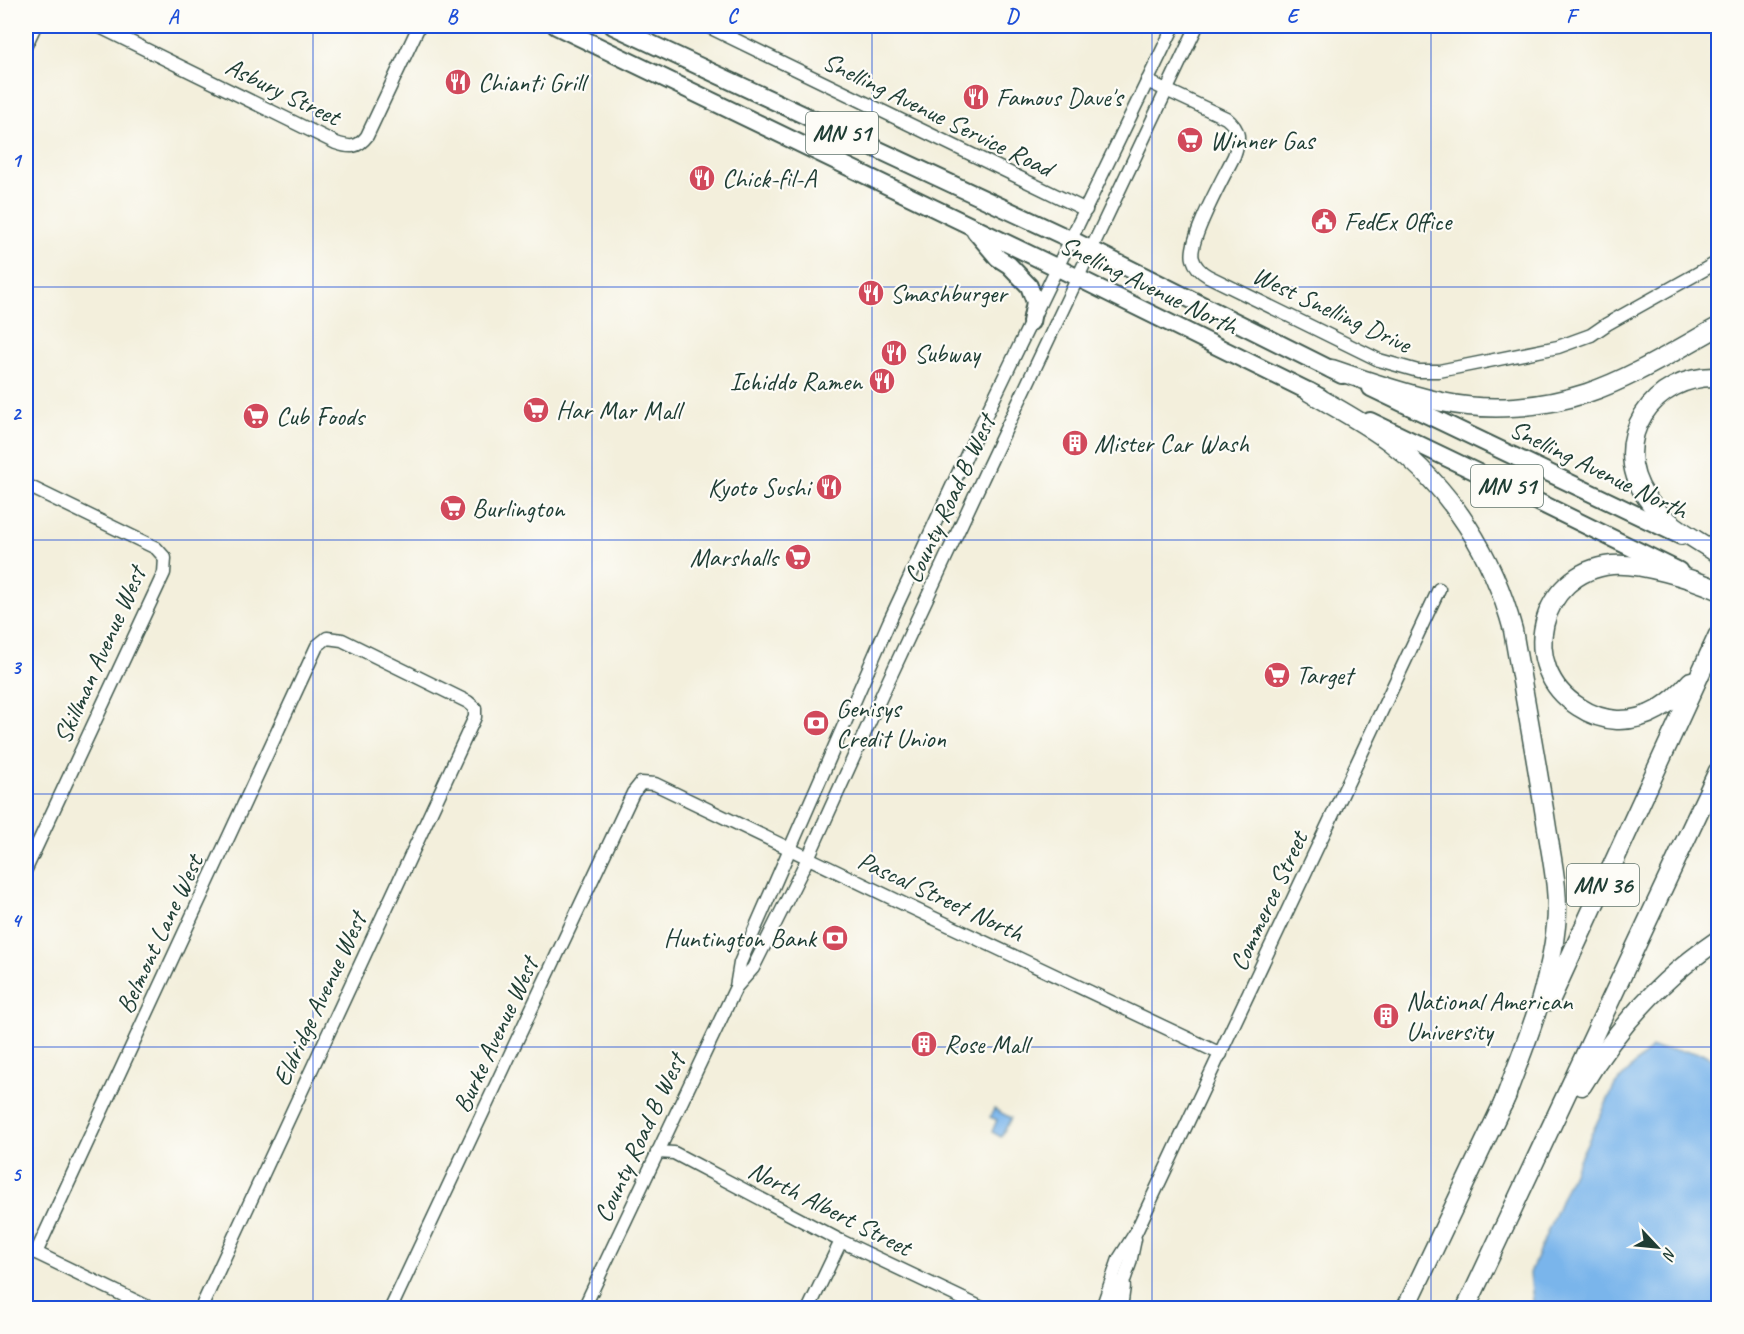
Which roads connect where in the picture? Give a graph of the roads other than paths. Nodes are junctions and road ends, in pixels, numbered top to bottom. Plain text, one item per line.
1 (34, 26) edge
2 (98, 26) edge
3 (419, 26) edge
4 (556, 26) edge
5 (613, 26) edge
6 (707, 26) edge
7 (1174, 26) edge
8 (1197, 26) edge
9 (26, 45) edge
10 (1147, 81) junction
11 (1167, 90) junction
12 (1086, 210) junction
13 (971, 226) junction
14 (1072, 240) junction
15 (1091, 250) junction
16 (1719, 262) edge
17 (1058, 268) junction
18 (1077, 278) junction
19 (1031, 322) junction
20 (1719, 327) edge
21 (1332, 369) junction
22 (1719, 377) edge
23 (1309, 392) junction
24 (26, 485) edge
25 (1719, 554) edge
26 (1711, 587) edge
27 (1439, 589) dead end
28 (1719, 635) edge
29 (1704, 666) junction
30 (475, 708) joint
31 (1719, 771) edge
32 (641, 783) joint
33 (789, 850) junction
34 (808, 858) junction
35 (26, 869) edge
36 (1719, 940) edge
37 (736, 987) junction
38 (1221, 1054) junction
39 (1503, 1104) junction
40 (657, 1152) junction
41 (1136, 1232) junction
42 (841, 1241) junction
43 (31, 1250) edge
44 (1490, 1259) junction
45 (1121, 1286) joint
46 (1406, 1307) edge
47 (150, 1308) edge
48 (201, 1308) edge
49 (392, 1308) edge
50 (584, 1308) edge
51 (809, 1308) edge
52 (982, 1308) edge
53 (1102, 1308) edge
54 (1117, 1308) edge
55 (1466, 1308) edge

1 - 9 street
2 - 3 street, Asbury Street
4 - 13 main road, Snelling Avenue North / MN 51
5 - 14 main road, Snelling Avenue North / MN 51
6 - 12 street, Snelling Avenue Service Road
7 - 10 street, County Road B West
8 - 11 street, County Road B West
10 - 11 street, West Snelling Drive
10 - 12 street, County Road B West
11 - 15 street, County Road B West
11 - 16 street, West Snelling Drive
12 - 14 street, County Road B West
13 - 17 main road, Snelling Avenue North / MN 51
13 - 19 main road
14 - 15 main road, Snelling Avenue North / MN 51
14 - 17 street, County Road B West
15 - 18 street, County Road B West
15 - 21 main road, Snelling Avenue North / MN 51
17 - 18 main road, Snelling Avenue North / MN 51
17 - 19 street, County Road B West
18 - 23 main road, Snelling Avenue North / MN 51
18 - 34 street, County Road B West
19 - 33 street, County Road B West
20 - 21 highway
21 - 25 main road, Snelling Avenue North / MN 51
22 - 25 highway
23 - 26 main road, Snelling Avenue North / MN 51
23 - 39 highway
24 - 35 street, Skillman Avenue West
26 - 29 highway
27 - 38 street, Commerce Street
28 - 29 highway, MN 36
29 - 39 highway, MN 36
30 - 43 street, Belmont Lane West
30 - 48 street, Eldridge Avenue West
31 - 44 highway, MN 36
32 - 33 street, Pascal Street North
32 - 49 street, Burke Avenue West
33 - 34 street, Pascal Street North
33 - 37 street, County Road B West
34 - 37 street, County Road B West
34 - 38 street, Pascal Street North
36 - 44 highway
37 - 40 street, County Road B West
38 - 41 street, Commerce Street
39 - 46 highway, MN 36
40 - 42 street, North Albert Street
40 - 50 street, County Road B West
41 - 45 street, Commerce Street
41 - 53 street, Commerce Street
42 - 51 street
42 - 52 street, North Albert Street
43 - 47 street
44 - 55 highway, MN 36
45 - 54 highway

